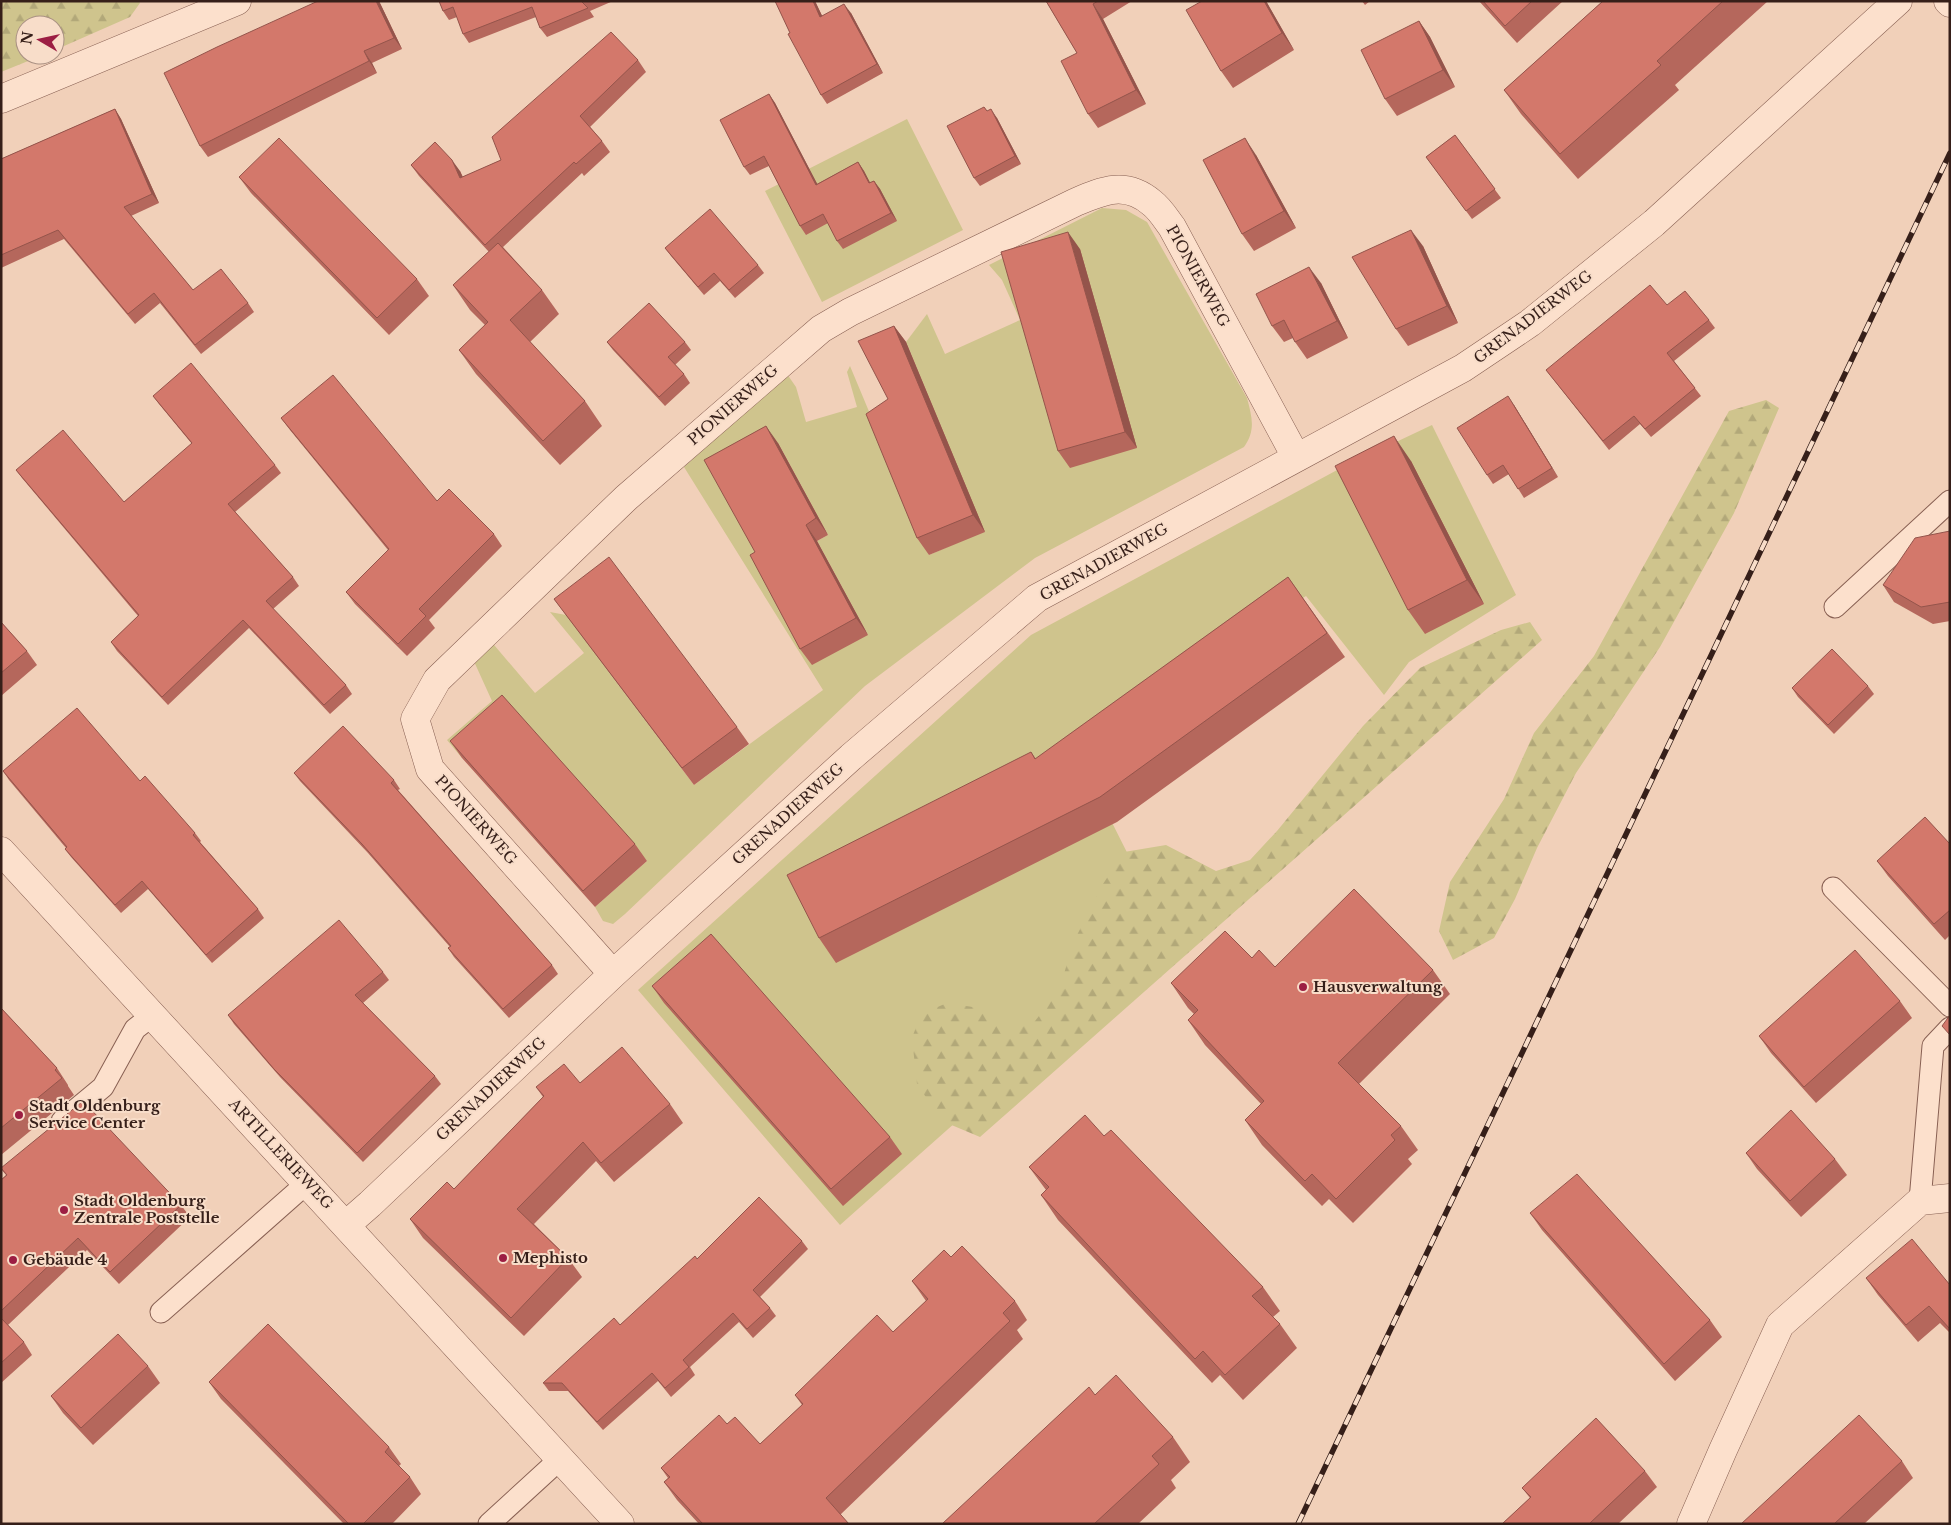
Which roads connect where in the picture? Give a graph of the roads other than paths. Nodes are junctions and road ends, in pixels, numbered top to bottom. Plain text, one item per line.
1 (237, 1) edge
2 (1898, 1) edge
3 (1, 99) edge
4 (1296, 457) junction
5 (1950, 501) edge
6 (1835, 607) dead end
7 (1, 851) edge
8 (1833, 888) dead end
9 (613, 974) junction
10 (1950, 1006) edge
11 (154, 1016) junction
12 (1950, 1028) edge
13 (45, 1135) edge
14 (307, 1183) junction
15 (1950, 1198) edge
16 (1920, 1201) junction
17 (346, 1225) junction
18 (161, 1312) dead end
19 (560, 1459) junction
20 (489, 1524) edge
21 (620, 1524) edge
22 (1691, 1524) edge

1 - 3 street
2 - 4 street, GRENADIERWEG
4 - 9 street, GRENADIERWEG
4 - 9 street, PIONIERWEG
5 - 6 lane
7 - 11 street, ARTILLERIEWEG
8 - 10 lane
9 - 17 street, GRENADIERWEG
11 - 13 lane
11 - 14 street, ARTILLERIEWEG
12 - 16 lane
14 - 17 street, ARTILLERIEWEG
14 - 18 lane
15 - 16 street
16 - 22 street
17 - 19 street, ARTILLERIEWEG
19 - 20 lane
19 - 21 street, ARTILLERIEWEG

